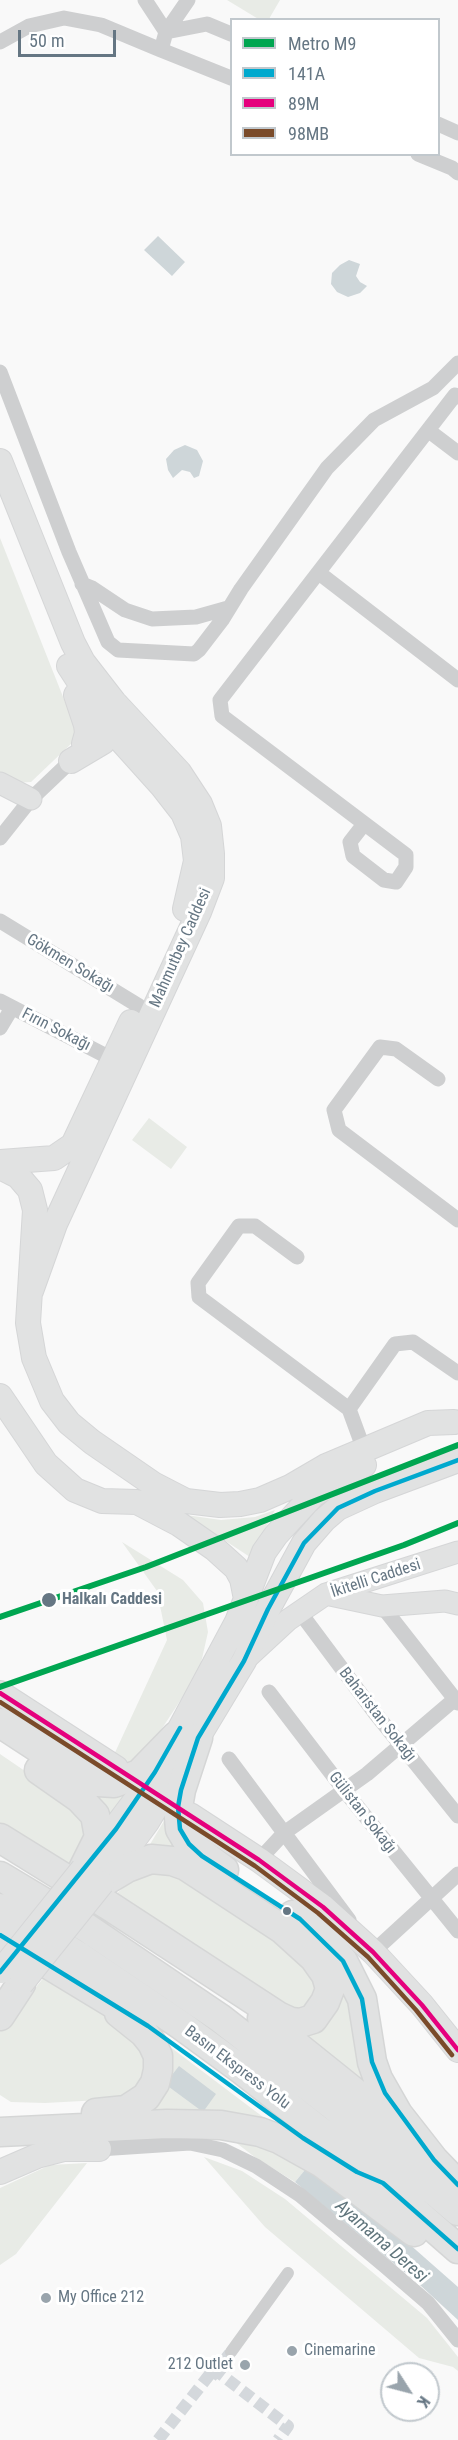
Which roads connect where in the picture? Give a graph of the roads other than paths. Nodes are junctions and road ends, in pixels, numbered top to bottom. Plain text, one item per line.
1 (145, 0) edge
2 (188, 0) edge
3 (166, 32) junction
4 (230, 34) edge
5 (0, 42) edge
6 (161, 50) junction
7 (230, 78) edge
8 (440, 125) edge
9 (458, 133) edge
10 (423, 156) edge
11 (458, 173) edge
12 (458, 363) edge
13 (0, 372) edge
14 (458, 397) edge
15 (429, 431) junction
16 (458, 453) edge
17 (0, 460) edge
18 (0, 499) edge
19 (319, 573) junction
20 (82, 584) junction
21 (228, 608) junction
22 (69, 666) junction
23 (458, 680) edge
24 (117, 726) junction
25 (77, 753) junction
26 (135, 757) junction
27 (0, 783) edge
28 (31, 799) junction
29 (364, 824) dead end
30 (0, 838) edge
31 (0, 921) edge
32 (6, 1004) edge
33 (140, 1006) junction
34 (0, 1028) edge
35 (112, 1059) junction
36 (438, 1079) dead end
37 (0, 1162) edge
38 (0, 1167) edge
39 (458, 1220) edge
40 (297, 1257) dead end
41 (31, 1291) junction
42 (458, 1373) edge
43 (2, 1401) edge
44 (349, 1409) junction
45 (456, 1421) edge
46 (364, 1450) junction
47 (458, 1460) edge
48 (458, 1552) edge
49 (327, 1594) junction
50 (246, 1599) junction
51 (458, 1604) edge
52 (382, 1606) junction
53 (299, 1611) junction
54 (244, 1661) junction
55 (269, 1692) dead end
56 (0, 1693) edge
57 (456, 1701) edge
58 (0, 1723) edge
59 (187, 1737) junction
60 (0, 1744) edge
61 (401, 1745) junction
62 (229, 1759) dead end
63 (116, 1768) dead end
64 (344, 1790) junction
65 (190, 1815) dead end
66 (458, 1816) edge
67 (284, 1833) junction
68 (0, 1838) edge
69 (259, 1860) junction
70 (458, 1874) edge
71 (0, 1876) edge
72 (92, 1876) junction
73 (429, 1898) junction
74 (0, 1908) edge
75 (458, 1931) edge
76 (0, 1935) edge
77 (373, 1952) junction
78 (211, 1973) junction
79 (6, 1975) edge
80 (81, 1985) junction
81 (0, 2010) edge
82 (0, 2016) edge
83 (458, 2050) edge
84 (0, 2110) edge
85 (0, 2132) edge
86 (93, 2138) junction
87 (0, 2153) edge
88 (434, 2160) junction
89 (0, 2172) edge
90 (383, 2183) junction
91 (458, 2185) edge
92 (458, 2211) edge
93 (458, 2249) edge
94 (458, 2255) edge
95 (288, 2273) dead end
96 (458, 2340) edge
97 (231, 2352) tunnel mouth

1 - 3 street
2 - 3 street
3 - 4 street
3 - 6 street
5 - 6 street
6 - 7 street
8 - 9 street
10 - 11 street
12 - 21 street
13 - 20 street
14 - 15 street
15 - 16 street
15 - 19 street
17 - 24 main road, Mahmutbey Caddesi
18 - 22 main road, Mahmutbey Caddesi
19 - 23 street
19 - 29 street
20 - 21 street
20 - 21 street
22 - 24 main road, Mahmutbey Caddesi
22 - 25 main road
24 - 25 main road
24 - 26 main road, Mahmutbey Caddesi
24 - 41 main road, Mahmutbey Caddesi
25 - 26 main road
25 - 28 street
26 - 33 main road, Mahmutbey Caddesi
27 - 28 main road
28 - 30 street
31 - 33 street, Gökmen Sokağı
32 - 34 street
32 - 35 street, Fırın Sokağı
33 - 35 main road, Mahmutbey Caddesi
35 - 37 main road, Mahmutbey Caddesi
36 - 39 street
38 - 41 main road
40 - 44 street
41 - 46 main road
42 - 44 street
43 - 50 main road
44 - 46 street
45 - 46 main road
45 - 50 main road
47 - 54 main road
48 - 49 main road, İkitelli Caddesi
49 - 52 main road
49 - 53 main road, İkitelli Caddesi
50 - 59 main road
51 - 52 main road
52 - 57 street
53 - 54 main road, İkitelli Caddesi
53 - 61 street, Baharistan Sokağı
54 - 59 main road
55 - 64 street, Gülistan Sokağı
56 - 63 main road
57 - 61 street
58 - 59 highway
59 - 72 main road
59 - 88 highway
60 - 72 highway
61 - 64 street
61 - 66 street, Baharistan Sokağı
62 - 67 street
64 - 67 street
64 - 73 street, Gülistan Sokağı
65 - 69 main road
67 - 69 street
67 - 77 street
68 - 78 highway
69 - 77 main road
70 - 73 street
71 - 92 highway, Basın Ekspress Yolu
72 - 78 highway
72 - 79 main road, bridge
73 - 75 street, Gülistan Sokağı
73 - 77 street
74 - 90 highway, Basın Ekspress Yolu
76 - 80 highway
77 - 83 main road
78 - 88 highway
79 - 81 main road
79 - 82 highway
80 - 84 highway
80 - 90 highway
85 - 86 highway
86 - 87 highway
86 - 89 main road
86 - 94 highway
86 - 96 street
88 - 91 highway
90 - 93 highway, Basın Ekspress Yolu
95 - 97 street

